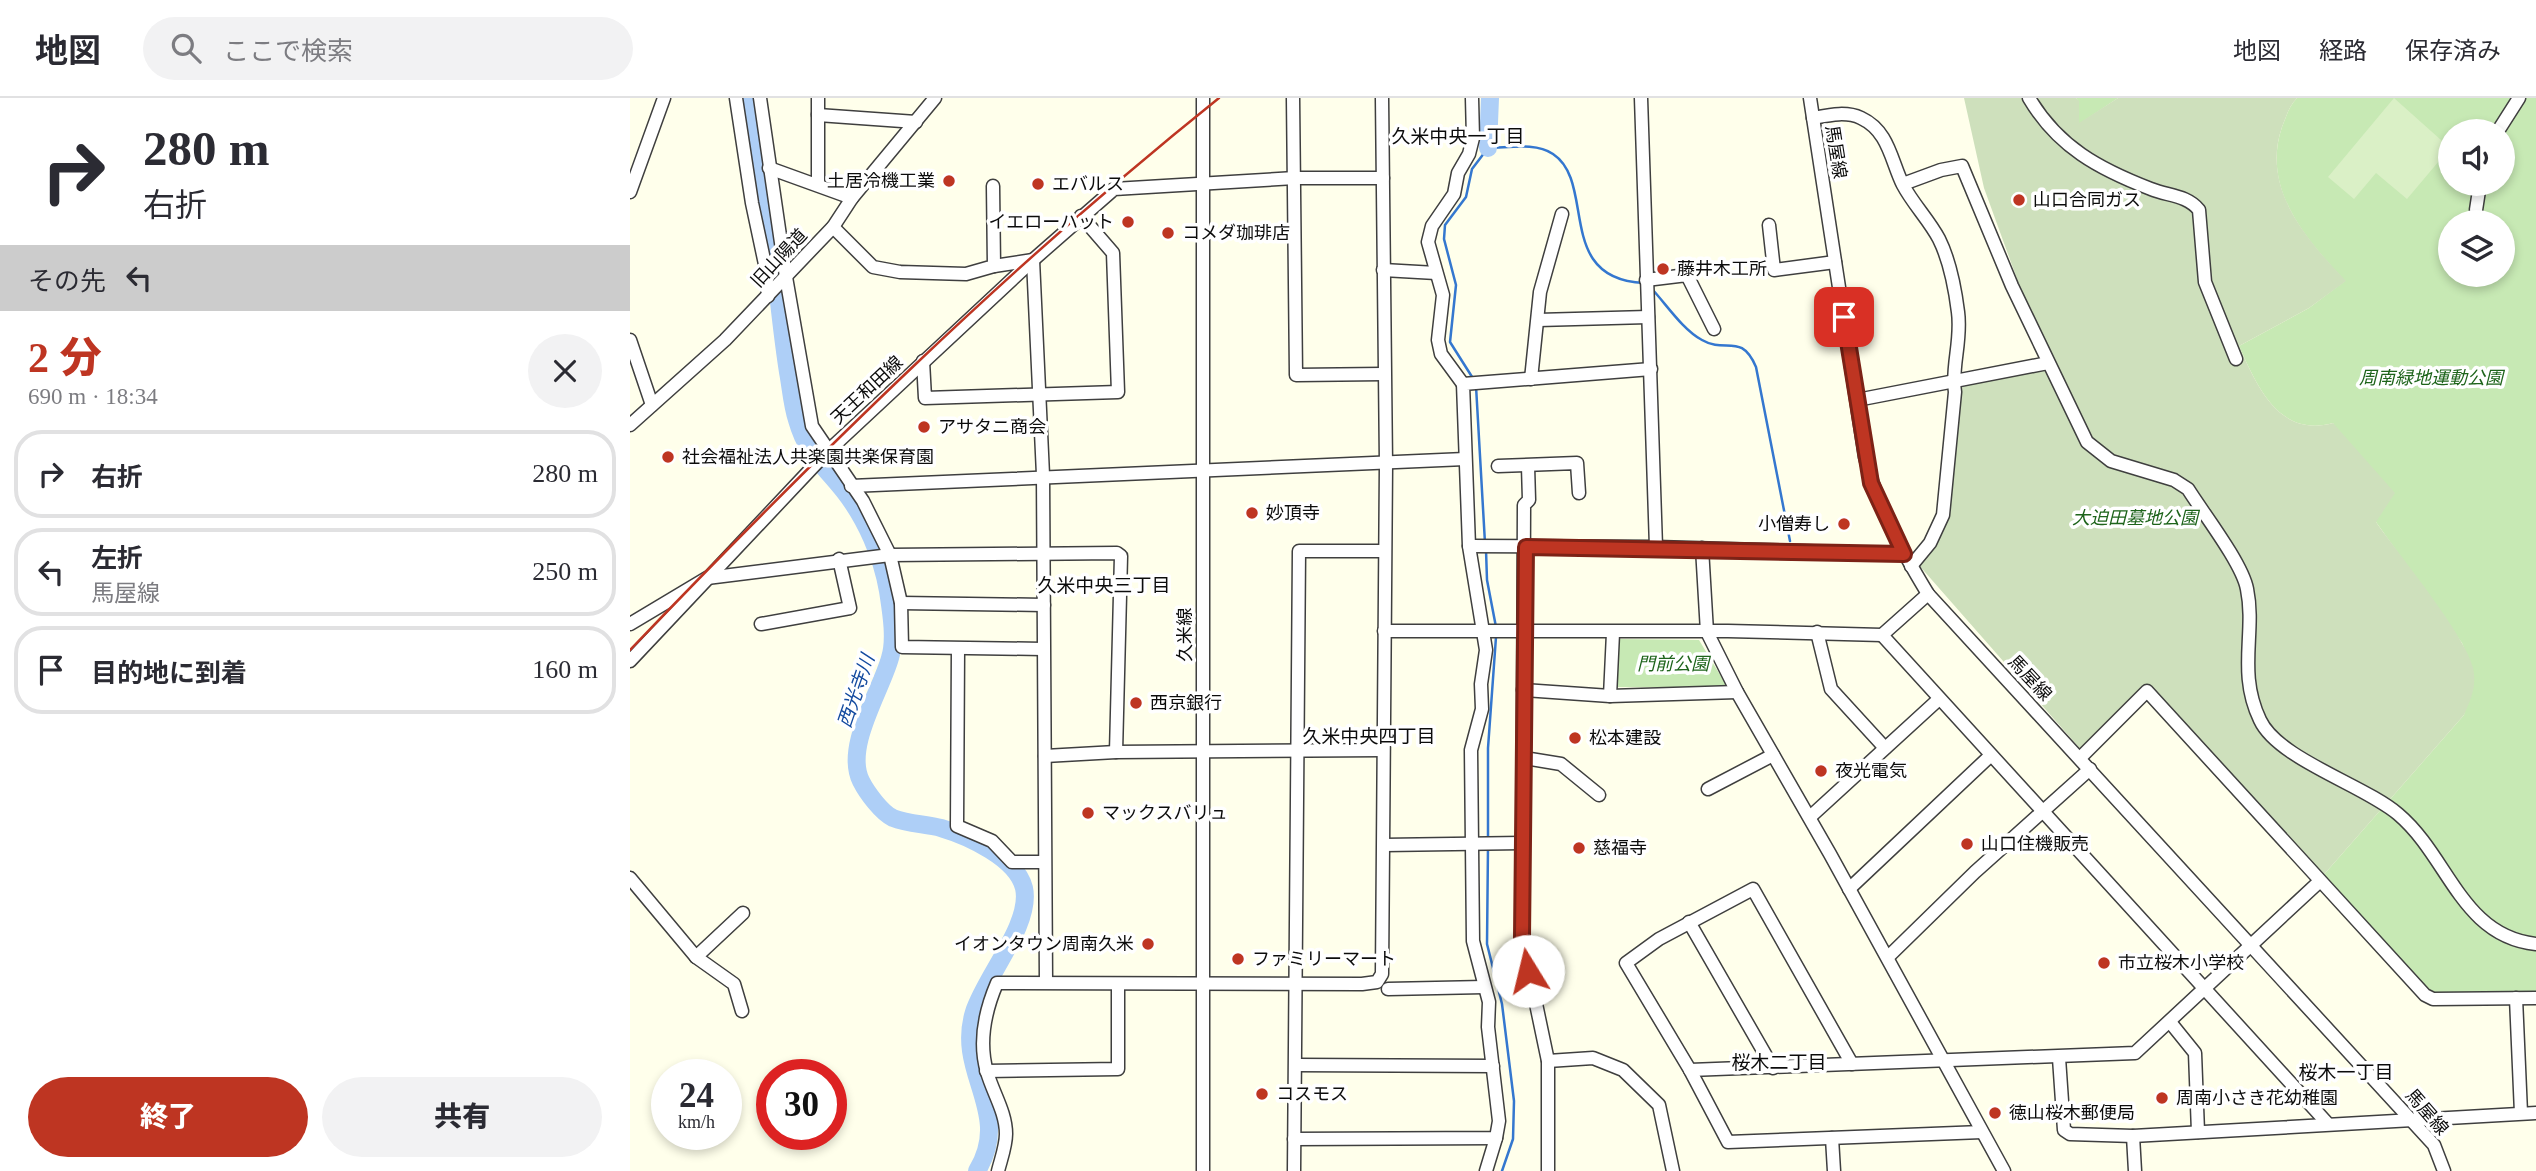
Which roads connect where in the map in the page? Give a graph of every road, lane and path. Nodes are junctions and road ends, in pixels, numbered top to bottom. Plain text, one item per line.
1 (736, 98) edge
2 (760, 98) edge
3 (818, 98) edge
4 (935, 98) edge
5 (1203, 98) edge
6 (1293, 98) edge
7 (1382, 98) edge
8 (1472, 98) edge
9 (1641, 98) edge
10 (1810, 98) edge
11 (2029, 98) edge
12 (2519, 98) edge
13 (662, 99) edge
14 (818, 116) junction
15 (1814, 118) junction
16 (2506, 119) edge
17 (916, 122) junction
18 (769, 168) junction
19 (1295, 178) junction
20 (1382, 178) junction
21 (1205, 183) junction
22 (1903, 184) junction
23 (818, 186) junction
24 (993, 186) dead end
25 (630, 192) edge
26 (2478, 196) edge
27 (852, 198) junction
28 (2476, 210) dead end
29 (1562, 214) dead end
30 (1081, 216) junction
31 (1769, 225) dead end
32 (833, 227) junction
33 (1033, 260) junction
34 (1835, 262) junction
35 (995, 265) junction
36 (1383, 270) junction
37 (1437, 273) junction
38 (786, 277) junction
39 (1646, 280) junction
40 (768, 296) junction
41 (1648, 317) junction
42 (1538, 320) junction
43 (1714, 329) dead end
44 (630, 341) edge
45 (2236, 359) dead end
46 (923, 361) junction
47 (2048, 363) junction
48 (1651, 369) junction
49 (1383, 374) junction
50 (1531, 379) junction
51 (1953, 382) junction
52 (1463, 384) junction
53 (1039, 394) junction
54 (1857, 400) junction
55 (652, 405) junction
56 (630, 425) edge
57 (827, 452) junction
58 (1465, 459) junction
59 (1386, 464) junction
60 (1498, 466) dead end
61 (1528, 466) junction
62 (1204, 468) junction
63 (1043, 475) junction
64 (851, 486) junction
65 (1579, 493) dead end
66 (1469, 547) junction
67 (1526, 547) junction
68 (1656, 547) junction
69 (1702, 548) junction
70 (1384, 551) junction
71 (1904, 554) junction
72 (890, 555) junction
73 (1043, 555) junction
74 (839, 559) junction
75 (1911, 566) junction
76 (707, 578) junction
77 (1928, 594) junction
78 (901, 603) junction
79 (1044, 605) junction
80 (630, 624) edge
81 (761, 624) dead end
82 (1384, 631) junction
83 (1524, 632) junction
84 (1707, 632) junction
85 (1817, 632) junction
86 (1485, 633) junction
87 (1613, 633) junction
88 (1882, 635) junction
89 (958, 649) junction
90 (1044, 649) junction
91 (630, 661) edge
92 (1523, 690) junction
93 (1737, 692) junction
94 (1610, 696) junction
95 (1940, 699) junction
96 (1885, 748) junction
97 (1383, 750) junction
98 (1203, 751) junction
99 (1296, 751) junction
100 (1116, 752) junction
101 (1773, 755) junction
102 (1045, 756) junction
103 (1990, 756) junction
104 (1524, 758) junction
105 (2080, 758) junction
106 (2090, 769) junction
107 (1708, 789) dead end
108 (1599, 795) dead end
109 (2043, 812) junction
110 (1810, 817) junction
111 (1522, 843) junction
112 (1384, 845) junction
113 (1472, 845) junction
114 (1044, 862) junction
115 (630, 878) edge
116 (2320, 881) junction
117 (1849, 889) junction
118 (743, 913) dead end
119 (1689, 922) junction
120 (2253, 944) junction
121 (2536, 944) edge
122 (696, 957) junction
123 (1888, 957) junction
124 (1046, 982) junction
125 (1118, 984) junction
126 (1202, 985) junction
127 (1296, 986) junction
128 (1485, 987) junction
129 (2206, 988) junction
130 (1388, 989) dead end
131 (2516, 998) junction
132 (2536, 998) edge
133 (742, 1011) dead end
134 (2170, 1022) junction
135 (2059, 1058) junction
136 (1942, 1059) junction
137 (1548, 1061) junction
138 (1852, 1064) junction
139 (1296, 1065) junction
140 (1493, 1066) junction
141 (1773, 1068) junction
142 (1690, 1070) junction
143 (986, 1071) junction
144 (2536, 1112) edge
145 (2521, 1113) junction
146 (2411, 1120) junction
147 (2328, 1124) junction
148 (1982, 1132) junction
149 (2197, 1132) junction
150 (2133, 1136) junction
151 (1496, 1138) junction
152 (1832, 1138) junction
153 (1294, 1139) junction
154 (998, 1171) edge
155 (1203, 1171) edge
156 (1294, 1171) edge
157 (1486, 1171) edge
158 (1548, 1171) edge
159 (1673, 1171) edge
160 (1834, 1171) edge
161 (2004, 1171) edge
162 (2135, 1171) edge
163 (2444, 1171) edge

1 - 40 street
2 - 18 street
3 - 14 street
4 - 17 street, 旧山陽道
5 - 21 street, 久米線
6 - 19 street
7 - 20 street
8 - 37 street
9 - 39 street
10 - 15 street, 馬屋線
11 - 45 street
12 - 16 street
13 - 25 street
14 - 17 street
14 - 23 street
15 - 22 street
15 - 34 street, 馬屋線
17 - 27 street, 旧山陽道
18 - 23 street
18 - 38 street
19 - 20 street
19 - 21 street
19 - 49 street
20 - 36 street
21 - 30 street, 天王和田線
21 - 62 street, 久米線
22 - 47 street
22 - 51 street
23 - 27 street
24 - 35 street
26 - 28 street
27 - 32 street, 旧山陽道
29 - 42 street
30 - 33 street, 天王和田線
30 - 53 street
31 - 34 street
32 - 35 street
32 - 38 street, 旧山陽道
33 - 35 street
33 - 46 street, 天王和田線
33 - 53 street
34 - 54 street, 馬屋線
36 - 37 street
36 - 49 street
37 - 52 street
38 - 40 street, 旧山陽道
38 - 57 street
39 - 41 street
39 - 43 street
40 - 55 street, 旧山陽道
41 - 42 street
41 - 48 street
42 - 50 street
44 - 55 street
46 - 53 street
46 - 57 street, 天王和田線
47 - 51 street
47 - 121 street
48 - 50 street
48 - 68 street
49 - 59 street
50 - 52 street
51 - 54 street
51 - 75 street
52 - 58 street
53 - 63 street
54 - 71 street, 馬屋線
55 - 56 street, 旧山陽道
57 - 64 street
57 - 76 street, 天王和田線
58 - 59 street
58 - 66 street
59 - 62 street
59 - 70 street
60 - 61 street
61 - 65 street
61 - 67 street
62 - 63 street
62 - 98 street, 久米線
63 - 64 street
63 - 73 street
64 - 72 street
66 - 67 street
66 - 86 street
67 - 68 street
67 - 83 street
68 - 69 street
69 - 71 street
69 - 84 street
70 - 82 street
70 - 99 street
71 - 75 street, 馬屋線
72 - 73 street
72 - 74 street
72 - 78 street
73 - 79 street
73 - 100 street
74 - 76 street
74 - 81 street
75 - 77 street, 馬屋線
76 - 80 street
76 - 91 street, 天王和田線
77 - 88 street
77 - 105 street, 馬屋線
78 - 79 street
78 - 89 street
79 - 90 street
82 - 86 street
82 - 97 street
83 - 86 street
83 - 87 street
83 - 92 street
84 - 85 street
84 - 87 street
84 - 93 street
85 - 88 street
85 - 96 street
86 - 113 street
87 - 94 street
88 - 95 street
89 - 90 street
89 - 114 street
90 - 102 street
92 - 94 street
92 - 104 street
93 - 94 street
93 - 101 street
95 - 96 street
95 - 103 street
96 - 110 street
97 - 99 street
97 - 112 street
98 - 99 street
98 - 100 street
98 - 126 street, 久米線
99 - 127 street
100 - 102 street
101 - 107 street
101 - 110 street
102 - 114 street
103 - 109 street
103 - 117 street
104 - 108 street
104 - 111 street
105 - 106 street, 馬屋線
105 - 116 street
106 - 109 street
106 - 120 street, 馬屋線
109 - 123 street
109 - 129 street
110 - 117 street
111 - 113 street
111 - 137 street
112 - 113 street
112 - 127 street
113 - 128 street
114 - 124 street
115 - 122 street
116 - 120 street
116 - 131 street
117 - 123 street
118 - 122 street
119 - 138 street
119 - 141 street
119 - 142 street
120 - 129 street
120 - 146 street, 馬屋線
122 - 133 street
123 - 136 street
124 - 125 street
124 - 143 street
125 - 126 street
125 - 143 street
126 - 127 street
126 - 155 street, 久米線
127 - 139 street
128 - 130 street
128 - 140 street
129 - 134 street
129 - 147 street
131 - 132 street
131 - 145 street
134 - 135 street
134 - 149 street
135 - 136 street
135 - 150 street
136 - 138 street
136 - 148 street
137 - 158 street
137 - 159 street
138 - 141 street
139 - 140 street
139 - 153 street
140 - 151 street
141 - 142 street
142 - 152 street
143 - 154 street
144 - 145 street
145 - 146 street
146 - 147 street
146 - 163 street, 馬屋線
147 - 149 street
148 - 152 street
148 - 161 street
149 - 150 street
150 - 162 street
151 - 153 street
151 - 157 street
152 - 160 street
153 - 156 street

